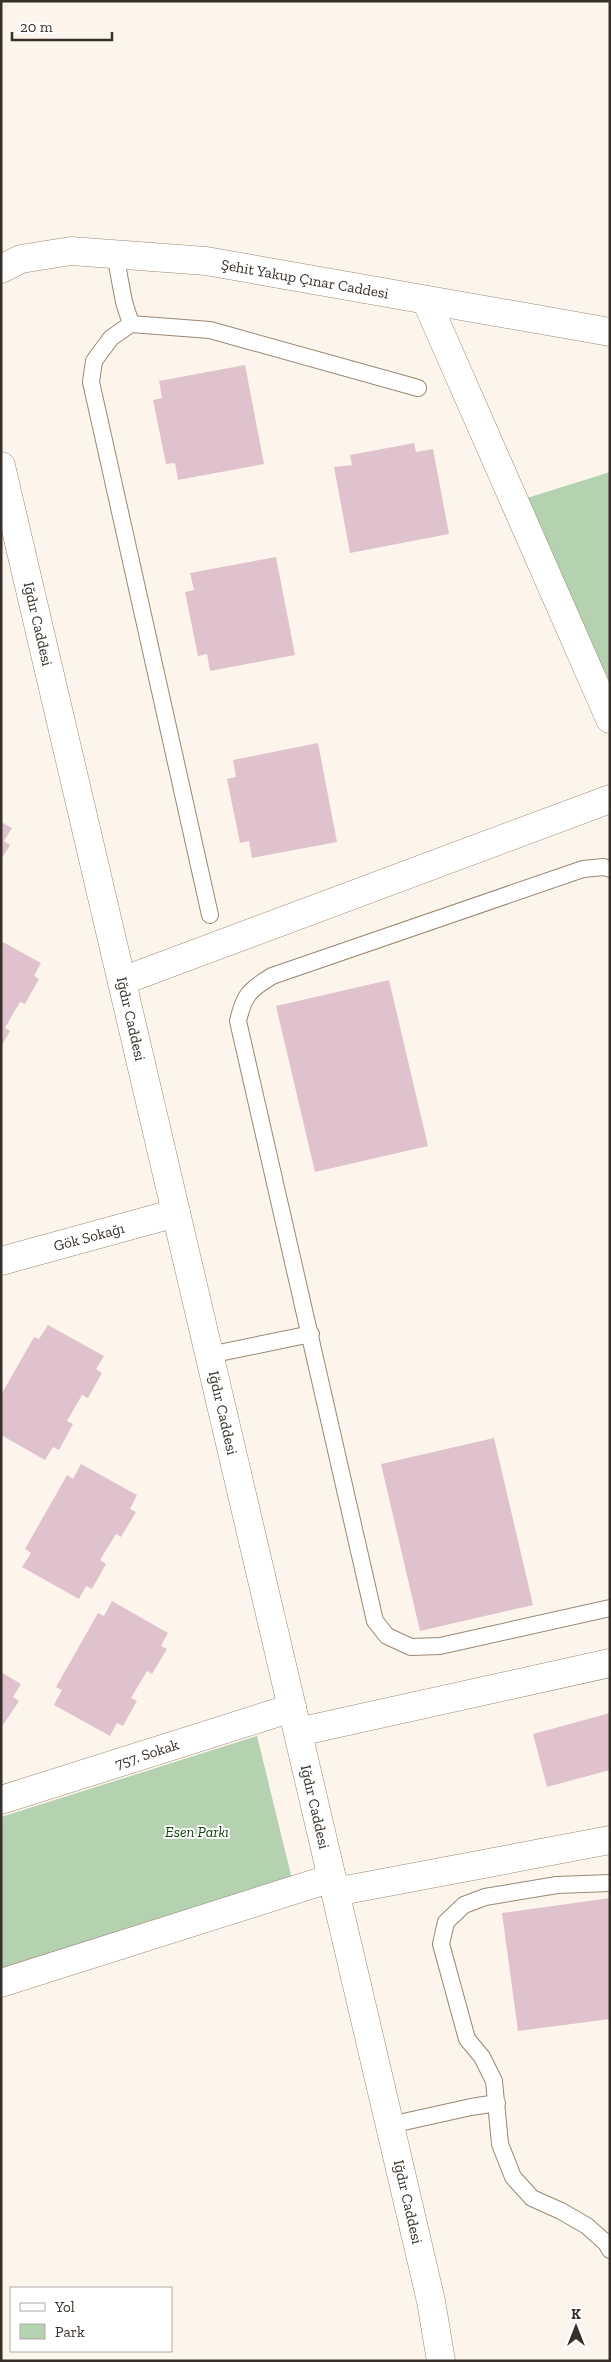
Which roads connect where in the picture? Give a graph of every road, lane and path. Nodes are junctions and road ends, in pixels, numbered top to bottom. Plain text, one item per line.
1 (115, 254) junction
2 (1, 268) edge
3 (426, 300) junction
4 (131, 324) junction
5 (610, 332) edge
6 (418, 388) dead end
7 (1, 466) edge
8 (610, 719) edge
9 (610, 800) edge
10 (610, 870) edge
11 (210, 915) dead end
12 (122, 980) junction
13 (176, 1213) junction
14 (1, 1261) edge
15 (311, 1334) junction
16 (209, 1355) junction
17 (610, 1608) edge
18 (610, 1663) edge
19 (295, 1720) junction
20 (1, 1800) edge
21 (610, 1840) edge
22 (610, 1882) edge
23 (334, 1885) junction
24 (1, 1983) edge
25 (496, 2103) junction
26 (390, 2126) junction
27 (610, 2250) edge
28 (441, 2361) edge

1 - 2 main road, Şehit Yakup Çınar Caddesi
1 - 3 main road, Şehit Yakup Çınar Caddesi
1 - 4 lane
3 - 5 main road, Şehit Yakup Çınar Caddesi
3 - 8 main road
4 - 6 lane
4 - 11 lane
7 - 12 main road, Iğdır Caddesi
9 - 12 main road
10 - 15 lane
12 - 13 main road, Iğdır Caddesi
13 - 14 main road, Gök Sokağı
13 - 16 main road, Iğdır Caddesi
15 - 16 lane
15 - 17 lane
16 - 19 main road, Iğdır Caddesi
18 - 19 main road, 757. Sokak
19 - 20 main road, 757. Sokak
19 - 23 main road, Iğdır Caddesi
21 - 23 main road
22 - 25 lane
23 - 24 main road
23 - 26 main road, Iğdır Caddesi
25 - 26 lane
25 - 27 lane
26 - 28 main road, Iğdır Caddesi

